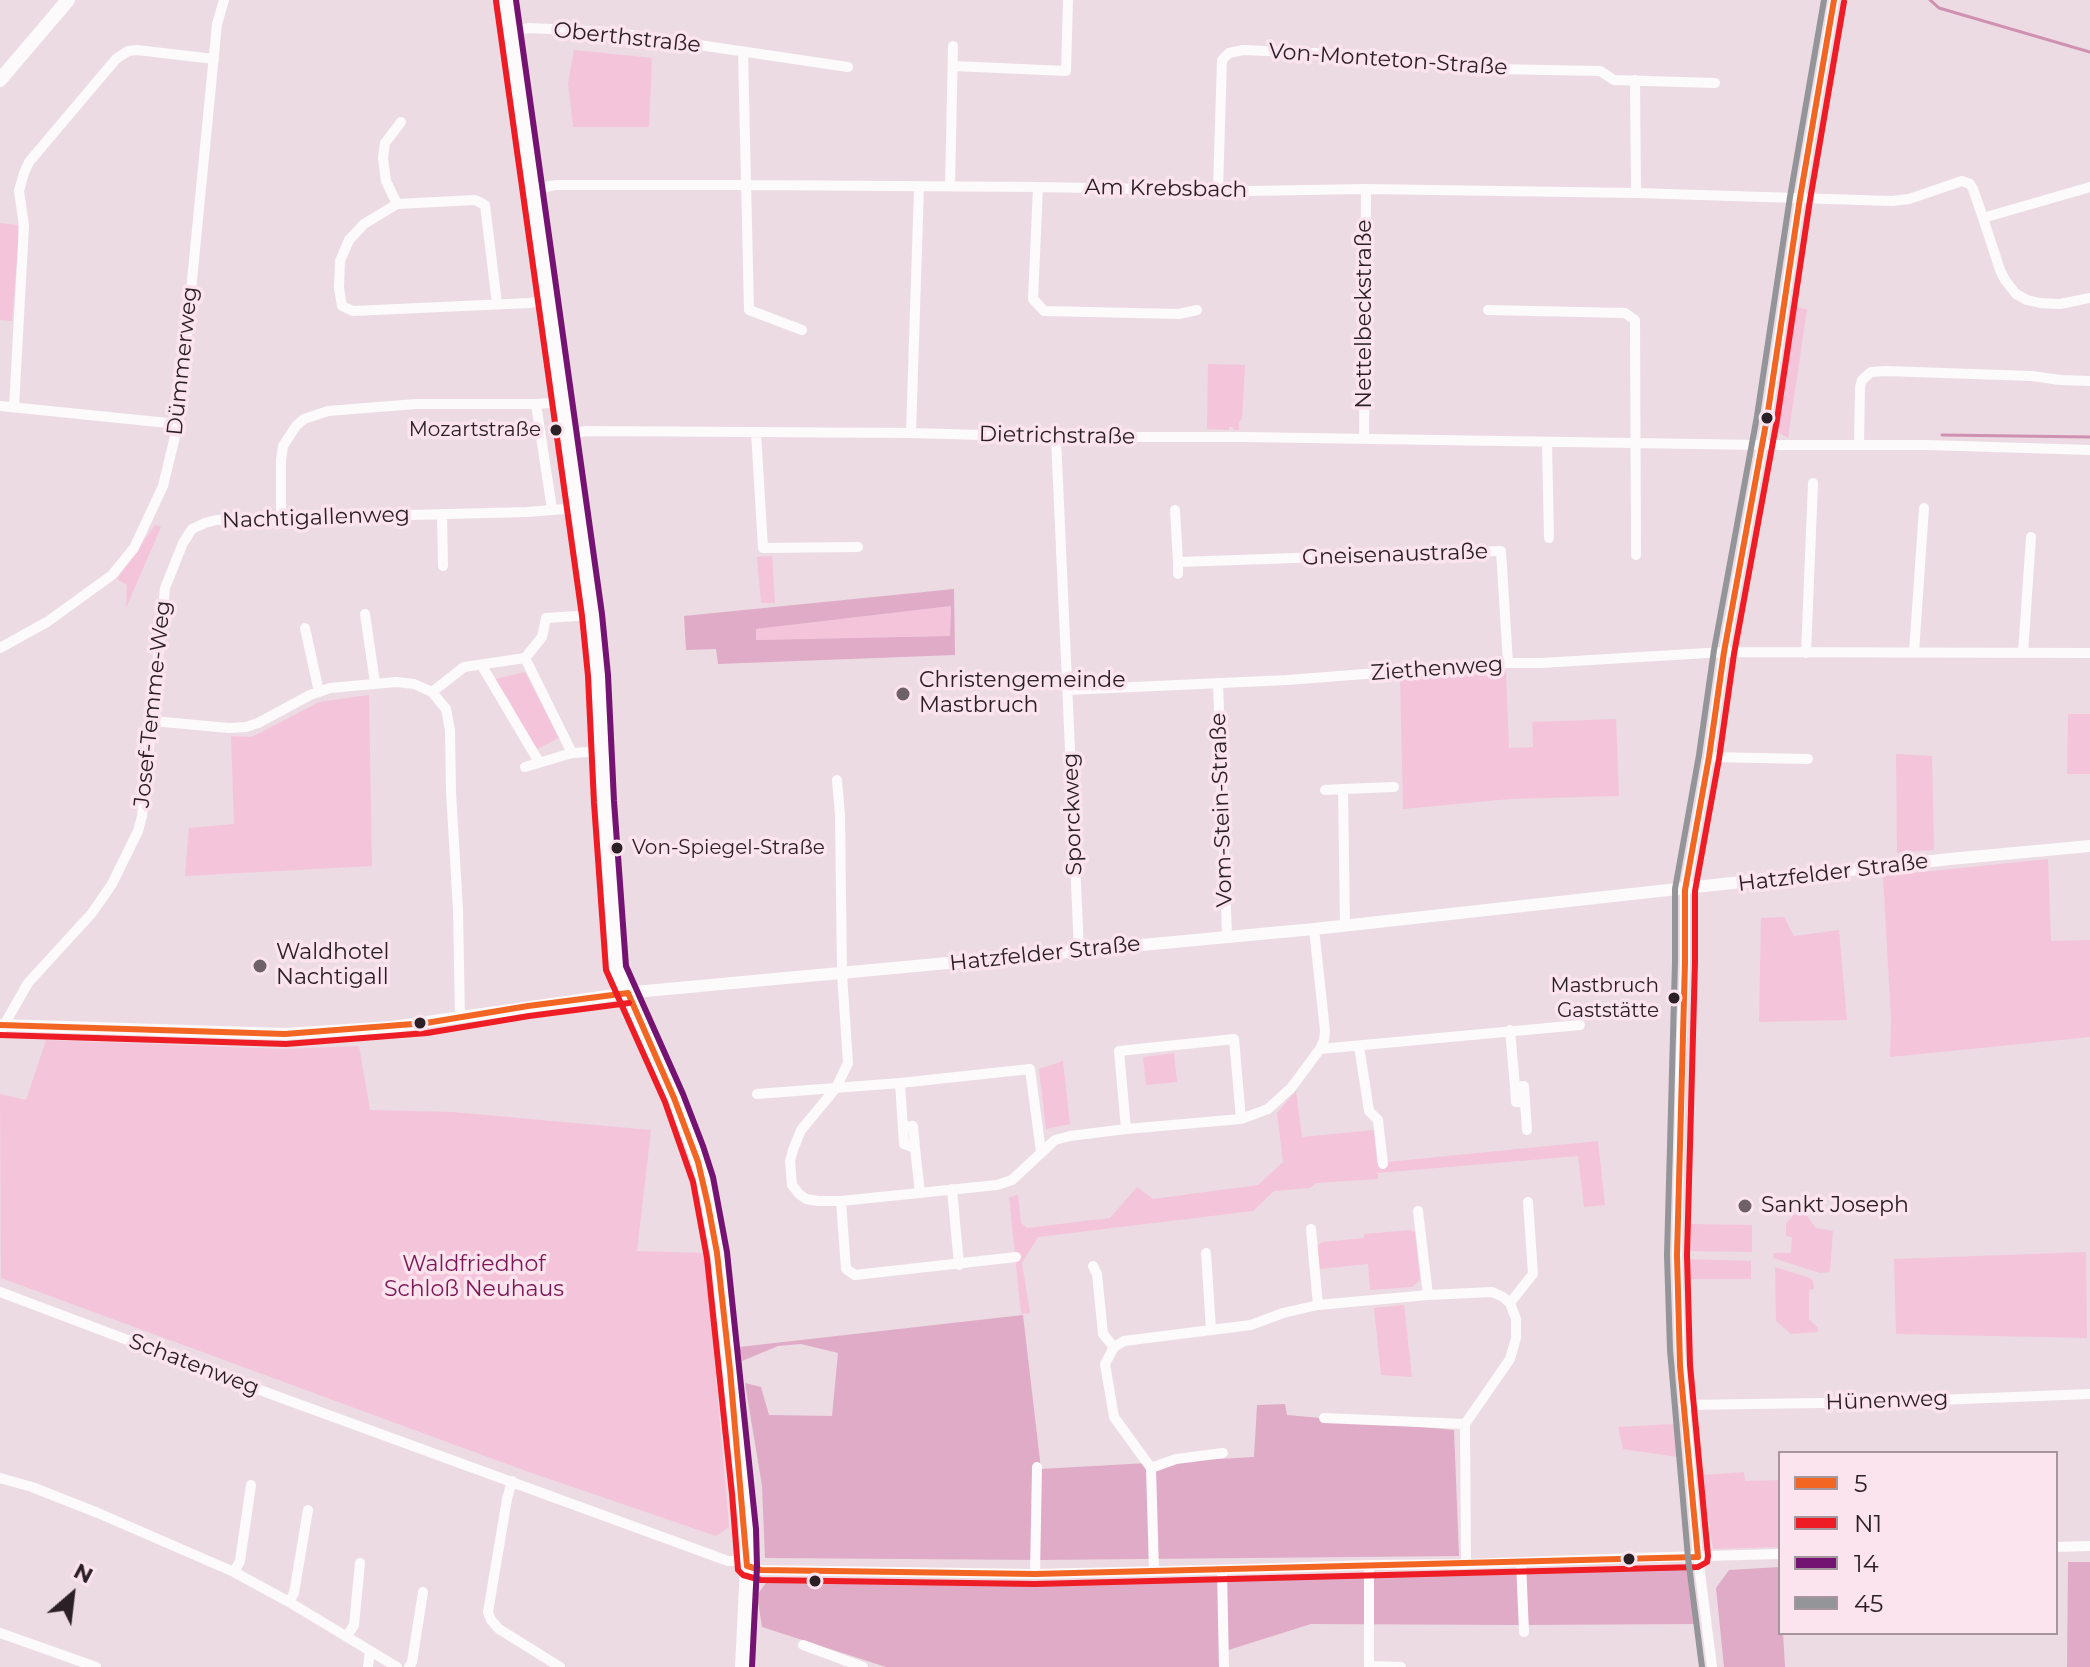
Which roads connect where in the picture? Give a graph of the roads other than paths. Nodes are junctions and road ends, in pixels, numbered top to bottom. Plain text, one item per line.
1 (68, 0) edge
2 (224, 0) edge
3 (506, 0) edge
4 (1068, 0) edge
5 (1834, 0) edge
6 (510, 31) junction
7 (953, 46) dead end
8 (743, 52) junction
9 (214, 59) junction
10 (953, 66) junction
11 (848, 67) dead end
12 (0, 80) edge
13 (1635, 80) junction
14 (1715, 83) dead end
15 (401, 122) dead end
16 (746, 185) junction
17 (950, 186) junction
18 (919, 187) junction
19 (1038, 187) junction
20 (2090, 187) edge
21 (533, 189) junction
22 (1218, 189) junction
23 (1366, 189) junction
24 (1636, 193) junction
25 (1800, 198) junction
26 (397, 204) junction
27 (1983, 218) junction
28 (2090, 298) edge
29 (548, 300) junction
30 (497, 304) junction
31 (1197, 310) dead end
32 (1488, 310) dead end
33 (802, 330) dead end
34 (2090, 381) edge
35 (563, 402) junction
36 (536, 404) junction
37 (0, 406) edge
38 (14, 407) junction
39 (178, 424) junction
40 (756, 432) junction
41 (911, 433) junction
42 (567, 434) junction
43 (1056, 437) junction
44 (1364, 438) junction
45 (1547, 442) junction
46 (1634, 442) junction
47 (1761, 445) junction
48 (1859, 445) junction
49 (2090, 450) edge
50 (1813, 483) dead end
51 (578, 508) junction
52 (1924, 508) dead end
53 (552, 509) junction
54 (1175, 510) dead end
55 (442, 514) junction
56 (281, 518) junction
57 (192, 529) joint
58 (2031, 537) dead end
59 (1549, 538) dead end
60 (858, 547) dead end
61 (1636, 555) dead end
62 (1178, 562) junction
63 (443, 566) dead end
64 (1178, 574) dead end
65 (365, 614) dead end
66 (592, 615) junction
67 (305, 628) dead end
68 (0, 648) edge
69 (1724, 652) junction
70 (1914, 652) junction
71 (1806, 653) junction
72 (2023, 653) junction
73 (2090, 653) edge
74 (525, 658) junction
75 (1508, 663) junction
76 (482, 666) junction
77 (375, 683) junction
78 (1218, 683) junction
79 (1068, 690) junction
80 (319, 692) junction
81 (432, 692) junction
82 (152, 721) junction
83 (602, 751) junction
84 (572, 753) junction
85 (1709, 757) junction
86 (1808, 759) dead end
87 (539, 762) junction
88 (525, 767) dead end
89 (837, 780) dead end
90 (1394, 787) dead end
91 (1343, 789) junction
92 (1325, 790) dead end
93 (2090, 846) edge
94 (1685, 890) junction
95 (1345, 925) junction
96 (1314, 929) junction
97 (1227, 936) junction
98 (1079, 951) junction
99 (842, 974) junction
100 (628, 993) junction
101 (460, 1018) junction
102 (1580, 1025) dead end
103 (1, 1028) edge
104 (1510, 1030) junction
105 (1359, 1046) junction
106 (1320, 1049) junction
107 (900, 1083) junction
108 (836, 1088) junction
109 (757, 1094) dead end
110 (1241, 1119) junction
111 (1126, 1129) junction
112 (1527, 1130) dead end
113 (1041, 1152) junction
114 (1383, 1164) dead end
115 (952, 1189) junction
116 (920, 1193) junction
117 (841, 1201) junction
118 (1528, 1202) dead end
119 (1418, 1211) dead end
120 (1311, 1229) dead end
121 (1206, 1253) dead end
122 (1016, 1257) dead end
123 (959, 1265) junction
124 (1093, 1266) dead end
125 (0, 1292) edge
126 (1428, 1295) junction
127 (1510, 1303) junction
128 (1318, 1305) junction
129 (1211, 1329) junction
130 (1114, 1347) junction
131 (2090, 1394) edge
132 (1684, 1405) junction
133 (1324, 1418) dead end
134 (1465, 1424) junction
135 (1223, 1453) dead end
136 (1037, 1467) dead end
137 (1151, 1468) junction
138 (0, 1478) edge
139 (512, 1481) junction
140 (251, 1485) dead end
141 (308, 1510) dead end
142 (2090, 1546) edge
143 (2058, 1547) edge
144 (1778, 1554) edge
145 (1698, 1557) junction
146 (1521, 1562) junction
147 (360, 1563) dead end
148 (1466, 1564) junction
149 (1369, 1565) junction
150 (747, 1566) junction
151 (1222, 1570) junction
152 (1154, 1571) junction
153 (234, 1572) junction
154 (1035, 1574) junction
155 (423, 1592) dead end
156 (289, 1602) junction
157 (1524, 1632) dead end
158 (0, 1633) edge
159 (347, 1636) junction
160 (803, 1645) dead end
161 (370, 1651) junction
162 (91, 1666) edge
163 (1369, 1666) edge
164 (368, 1667) edge
165 (397, 1667) edge
166 (409, 1667) edge
167 (560, 1667) edge
168 (742, 1667) edge
169 (863, 1667) edge
170 (1224, 1667) edge
171 (1401, 1667) edge
172 (1712, 1667) edge

1 - 12 main road
2 - 9 street, Dümmerweg
3 - 6 main road
4 - 10 street
5 - 25 street
6 - 8 street, Oberthstraße
6 - 21 main road
7 - 10 street
8 - 11 street, Oberthstraße
8 - 16 street
9 - 38 street
9 - 39 street, Dümmerweg
10 - 17 street
13 - 14 street, Von-Monteton-Straße
13 - 22 street, Von-Monteton-Straße
13 - 24 street
15 - 26 street
16 - 18 street, Am Krebsbach
16 - 21 street, Am Krebsbach
16 - 33 street
17 - 18 street, Am Krebsbach
17 - 19 street, Am Krebsbach
18 - 41 street
19 - 22 street, Am Krebsbach
19 - 31 street
20 - 27 street
21 - 29 main road
22 - 23 street, Am Krebsbach
23 - 24 street, Am Krebsbach
23 - 44 street, Nettelbeckstraße
24 - 25 street, Am Krebsbach
25 - 27 street, Am Krebsbach
25 - 47 street
26 - 30 street
26 - 30 street
27 - 28 street
29 - 30 street
29 - 35 main road
32 - 46 street
34 - 48 street
35 - 36 street
35 - 42 main road
36 - 53 street
36 - 56 street
37 - 38 street
38 - 39 street
39 - 68 street, Dümmerweg
40 - 41 street, Dietrichstraße
40 - 42 street, Dietrichstraße
40 - 60 street
41 - 43 street, Dietrichstraße
42 - 51 main road
43 - 44 street, Dietrichstraße
43 - 79 street, Sporckweg
44 - 45 street, Dietrichstraße
45 - 46 street, Dietrichstraße
45 - 59 street
46 - 47 street, Dietrichstraße
46 - 61 street
47 - 48 street, Dietrichstraße
47 - 69 street
48 - 49 street, Dietrichstraße
50 - 71 street
51 - 53 street, Nachtigallenweg
51 - 66 main road
52 - 70 street
53 - 55 street, Nachtigallenweg
54 - 62 street
55 - 56 street, Nachtigallenweg
55 - 63 street, Nachtigallenweg
56 - 57 street, Nachtigallenweg
57 - 82 street, Josef-Temme-Weg
58 - 72 street
62 - 64 street
62 - 75 street, Gneisenaustraße
65 - 77 street
66 - 74 street
66 - 83 main road
67 - 80 street
69 - 71 street, Ziethenweg
69 - 75 street, Ziethenweg
69 - 85 street
70 - 71 street, Ziethenweg
70 - 72 street, Ziethenweg
72 - 73 street, Ziethenweg
74 - 76 street
74 - 84 street
75 - 78 street, Ziethenweg
76 - 81 street
76 - 87 street
77 - 80 street
77 - 81 street
78 - 79 street, Ziethenweg
78 - 97 street, Vom-Stein-Straße
79 - 98 street, Sporckweg
80 - 82 street
81 - 101 street
82 - 103 street, Josef-Temme-Weg
83 - 84 street
83 - 100 main road
84 - 87 street
85 - 86 street
85 - 94 street
87 - 88 street
89 - 99 street
90 - 91 street
91 - 92 street
91 - 95 street
93 - 94 street, Hatzfelder Straße
94 - 95 street, Hatzfelder Straße
94 - 132 street
95 - 96 street, Hatzfelder Straße
96 - 97 street, Hatzfelder Straße
96 - 106 street
97 - 98 street, Hatzfelder Straße
98 - 99 street, Hatzfelder Straße
99 - 100 street, Hatzfelder Straße
99 - 108 street
100 - 101 street, Hatzfelder Straße
100 - 150 main road
101 - 103 street, Hatzfelder Straße
102 - 104 street
104 - 105 street
104 - 112 street
105 - 106 street
105 - 114 street
106 - 110 street
107 - 108 street
107 - 113 street
107 - 116 street
108 - 109 street
108 - 117 street
110 - 111 street
110 - 111 street
111 - 113 street
113 - 115 street
115 - 116 street
115 - 123 street
116 - 117 street
117 - 123 street
118 - 127 street
119 - 126 street
120 - 128 street
121 - 129 street
122 - 123 street
124 - 130 street
125 - 139 street, Schatenweg
126 - 127 street
126 - 128 street
127 - 134 street
128 - 129 street
129 - 130 street
130 - 137 street
131 - 132 street, Hünenweg
132 - 145 street
133 - 134 street
134 - 148 street
135 - 137 street
136 - 154 street
137 - 152 street
138 - 153 street
139 - 150 street, Schatenweg
139 - 167 street
140 - 153 street
141 - 156 street
142 - 143 street
144 - 145 street, Schatenweg
145 - 146 street, Schatenweg
145 - 172 street
146 - 148 street, Schatenweg
146 - 157 street
147 - 159 street
148 - 149 street, Schatenweg
149 - 151 street, Schatenweg
149 - 163 street
150 - 154 street, Schatenweg
150 - 168 main road
151 - 152 street, Schatenweg
151 - 170 street
152 - 154 street, Schatenweg
153 - 156 street
155 - 166 street
156 - 159 street
158 - 162 street
159 - 161 street
160 - 169 street
161 - 164 street
161 - 165 street
163 - 171 street

